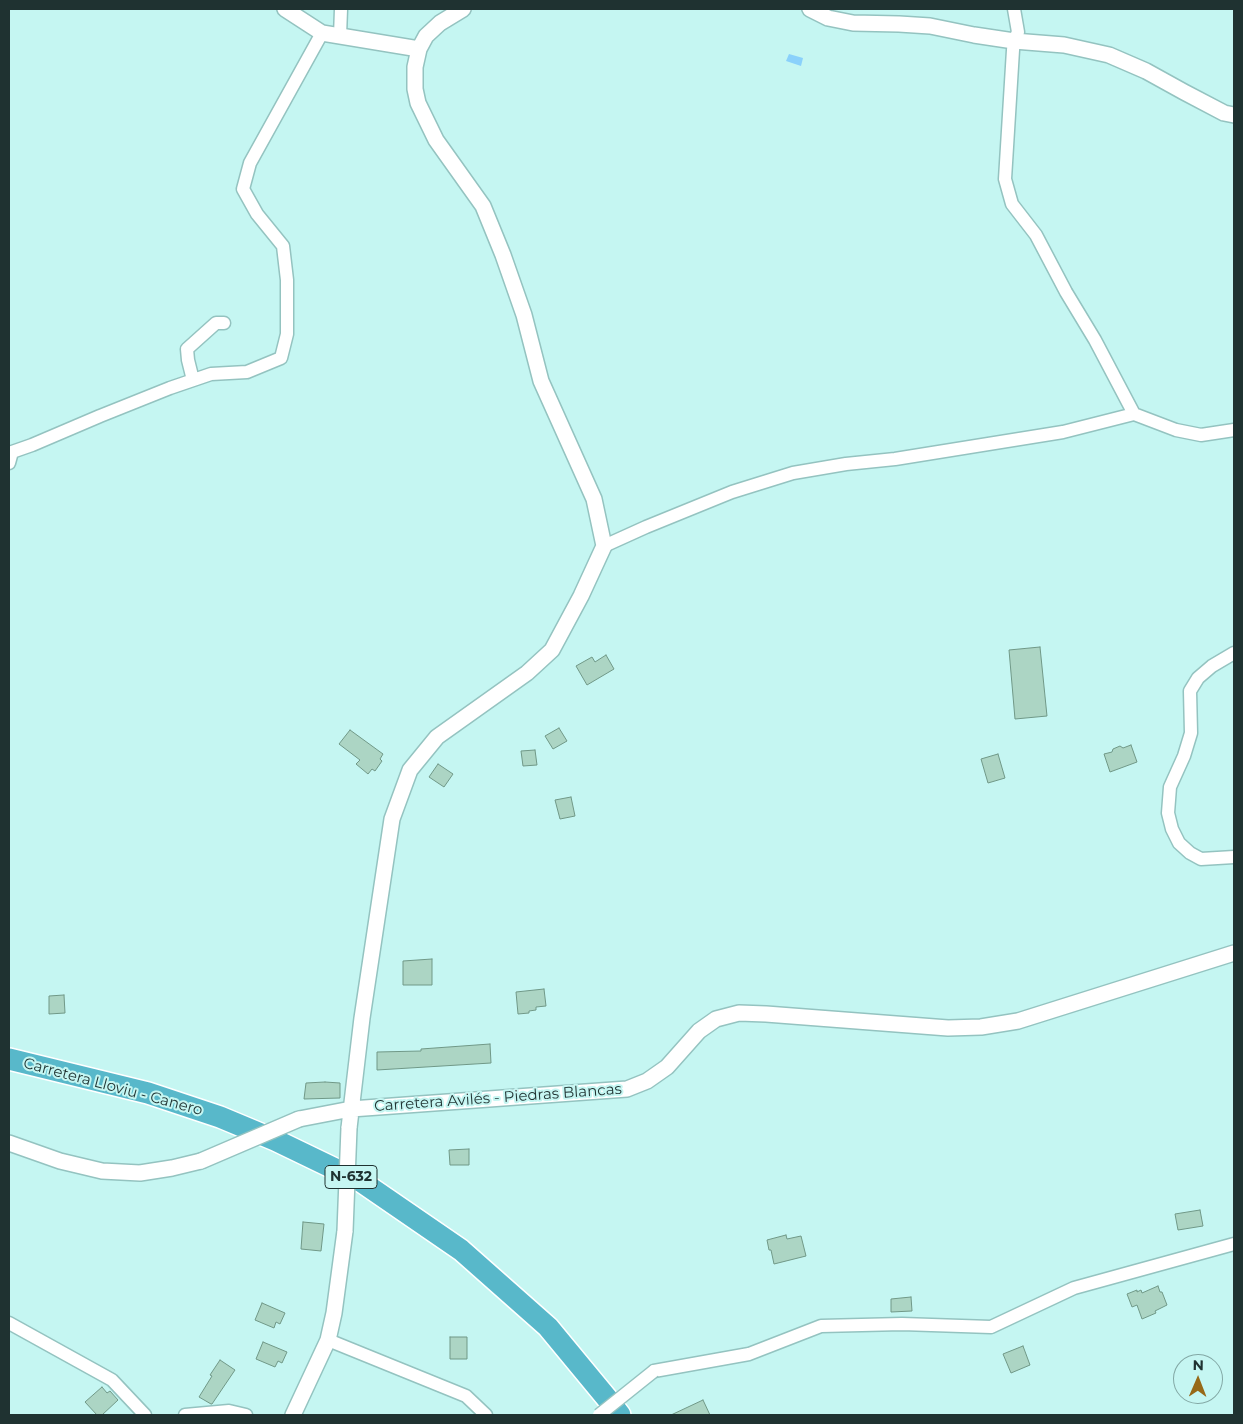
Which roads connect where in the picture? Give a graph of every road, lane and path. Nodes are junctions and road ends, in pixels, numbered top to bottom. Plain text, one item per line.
1 (285, 9) edge
2 (341, 9) edge
3 (463, 9) edge
4 (810, 9) edge
5 (1014, 9) edge
6 (322, 33) junction
7 (340, 36) junction
8 (1014, 42) junction
9 (419, 49) junction
10 (1234, 115) edge
11 (224, 323) dead end
12 (193, 380) junction
13 (1134, 414) junction
14 (1234, 430) edge
15 (9, 463) edge
16 (604, 546) junction
17 (1234, 653) edge
18 (1234, 857) edge
19 (1234, 953) edge
20 (9, 1059) edge
21 (351, 1109) junction
22 (9, 1143) edge
23 (1234, 1244) edge
24 (9, 1323) edge
25 (328, 1340) junction
26 (145, 1415) edge
27 (185, 1415) edge
28 (246, 1415) edge
29 (293, 1415) edge
30 (486, 1415) edge
31 (599, 1415) edge
32 (620, 1415) edge

1 - 6 street
2 - 7 street
3 - 9 street
4 - 8 street
5 - 8 street
6 - 7 street
6 - 12 street
7 - 9 street
8 - 10 street
8 - 13 street
9 - 16 street
11 - 12 street
12 - 15 street
13 - 14 street
13 - 16 street
16 - 21 street
17 - 18 street
19 - 21 street, Carretera Avilés - Piedras Blancas
20 - 32 highway, Carretera Lloviu - Canero / N-632
21 - 22 street, Carretera Avilés - Piedras Blancas, bridge
21 - 25 street, bridge
23 - 31 street, bridge
24 - 26 street
25 - 29 street
25 - 30 street
27 - 28 street

